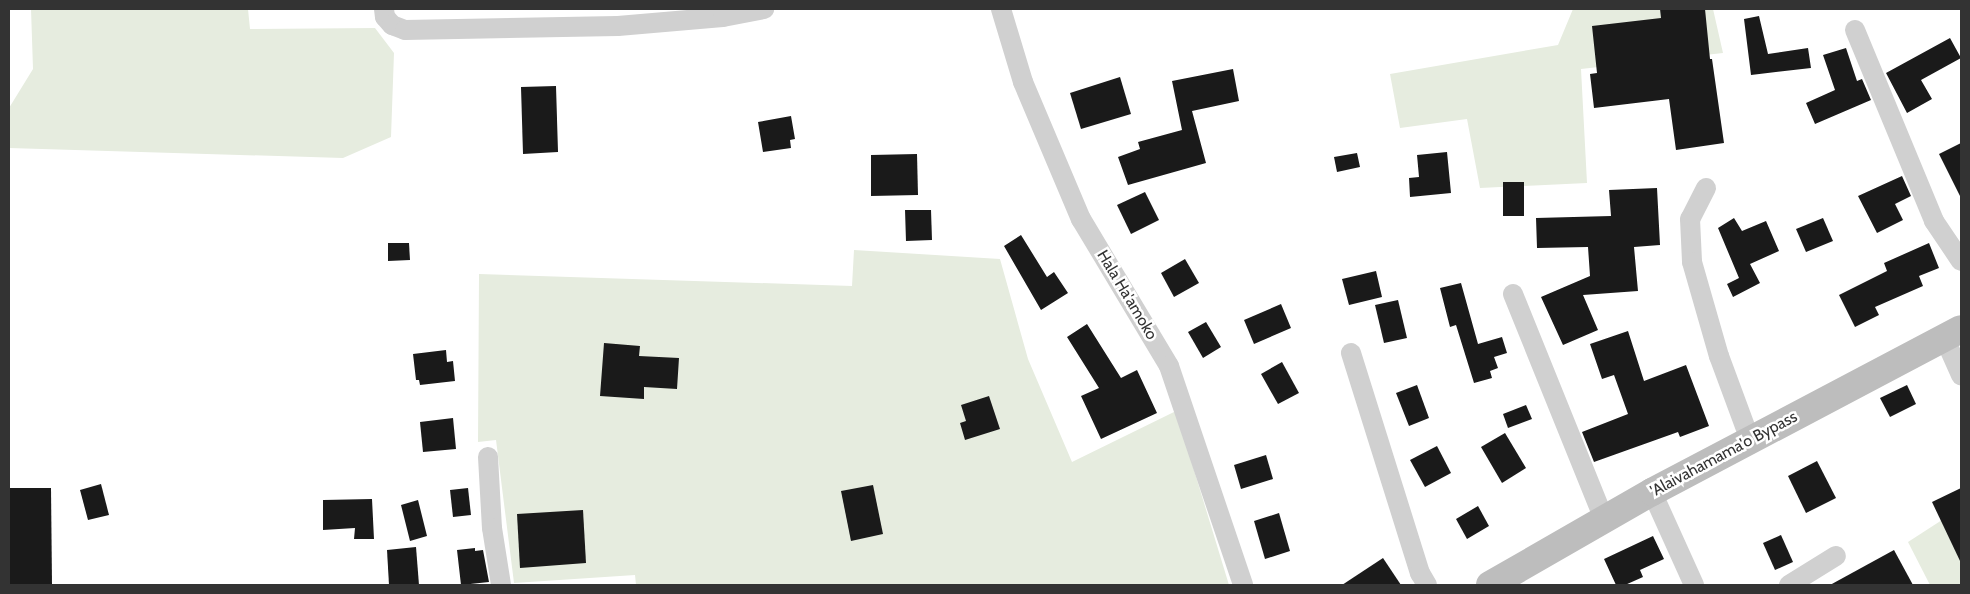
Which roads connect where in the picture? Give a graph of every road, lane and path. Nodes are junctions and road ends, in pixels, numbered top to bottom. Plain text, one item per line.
1 (384, 9) edge
2 (764, 9) edge
3 (1001, 9) edge
4 (1855, 30) dead end
5 (1706, 188) dead end
6 (1961, 261) edge
7 (1513, 294) dead end
8 (1953, 333) edge
9 (1351, 353) dead end
10 (1961, 375) edge
11 (1750, 440) junction
12 (488, 457) dead end
13 (1652, 492) junction
14 (1604, 519) junction
15 (1836, 556) dead end
16 (501, 585) edge
17 (1243, 585) edge
18 (1428, 585) edge
19 (1490, 585) edge
20 (1694, 585) edge
21 (1789, 585) edge

1 - 2 street
3 - 17 street, Hala Ha'amoko
4 - 6 street
5 - 11 street
7 - 14 street
8 - 10 street
8 - 11 main road, 'Alaivahamama'o Bypass
9 - 18 street
11 - 13 main road, 'Alaivahamama'o Bypass
12 - 16 street
13 - 14 main road, 'Alaivahamama'o Bypass
13 - 20 street
14 - 19 main road, 'Alaivahamama'o Bypass
15 - 21 street

